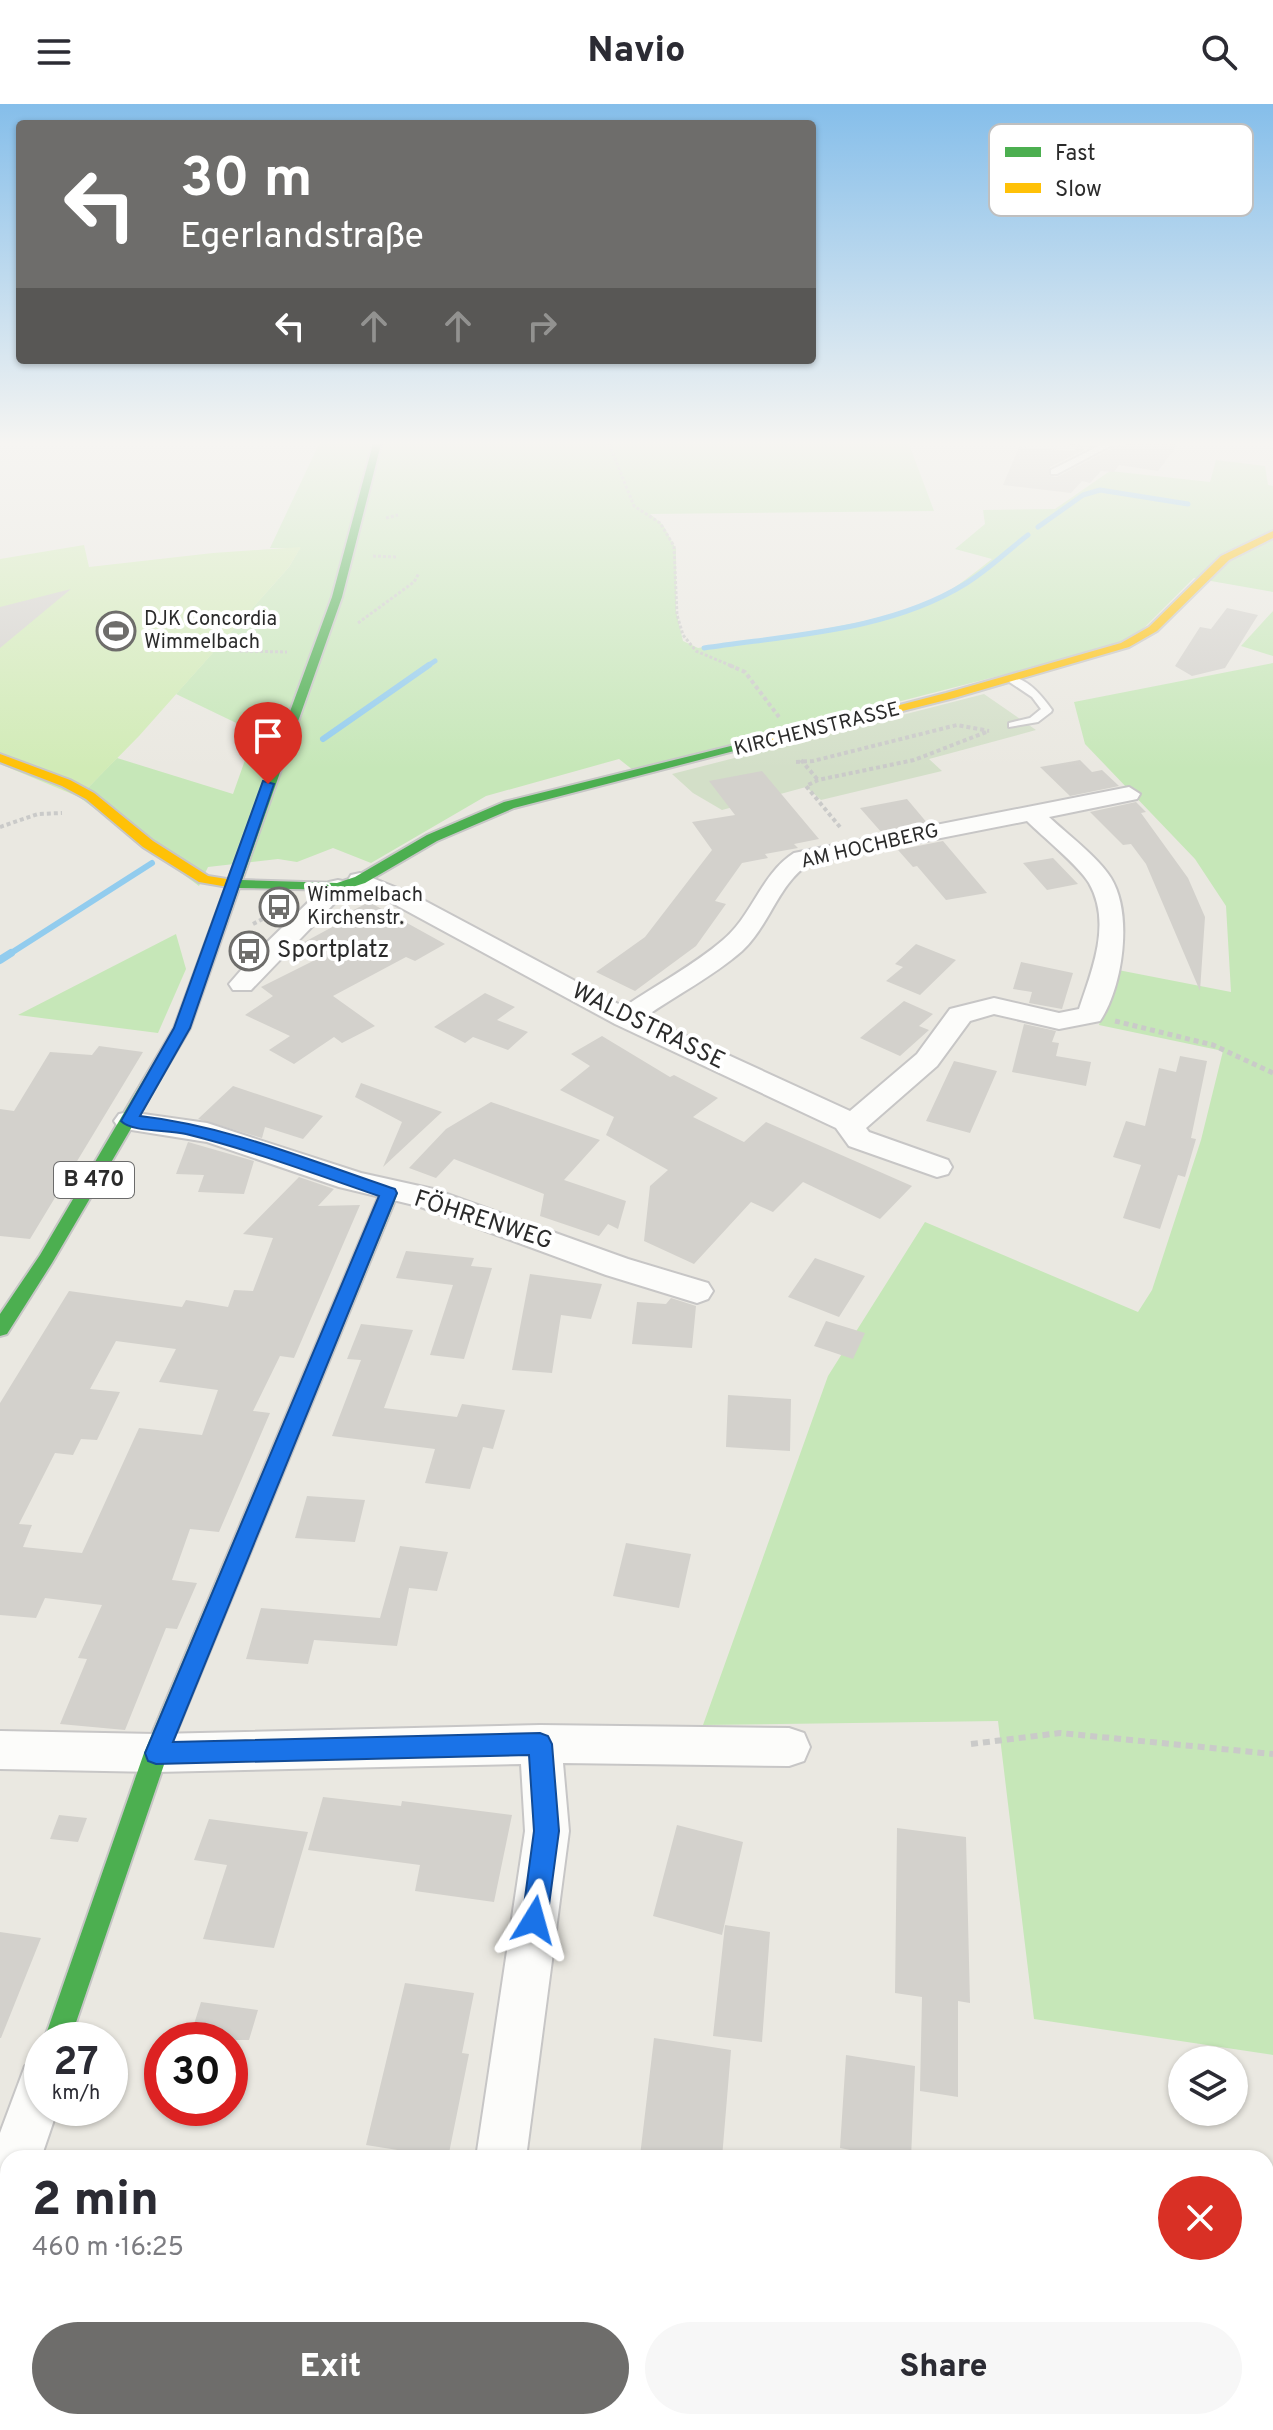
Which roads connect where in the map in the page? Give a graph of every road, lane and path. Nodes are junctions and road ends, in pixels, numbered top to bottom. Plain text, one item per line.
1 (349, 553) edge
2 (674, 553) edge
3 (1236, 553) edge
4 (419, 573) dead end
5 (318, 649) junction
6 (240, 651) dead end
7 (288, 652) dead end
8 (1012, 679) junction
9 (1013, 725) joint
10 (989, 731) junction
11 (795, 745) junction
12 (0, 758) edge
13 (813, 761) dead end
14 (818, 780) junction
15 (1129, 794) dead end
16 (1032, 813) junction
17 (119, 821) junction
18 (0, 827) edge
19 (858, 848) junction
20 (233, 884) junction
21 (349, 884) junction
22 (242, 984) dead end
23 (1090, 1015) junction
24 (625, 1018) junction
25 (1273, 1073) edge
26 (129, 1121) junction
27 (846, 1121) junction
28 (937, 1167) dead end
29 (389, 1193) junction
30 (697, 1291) dead end
31 (0, 1329) edge
32 (540, 1744) junction
33 (971, 1744) dead end
34 (789, 1747) dead end
35 (0, 1750) edge
36 (156, 1753) junction
37 (1273, 1754) edge
38 (63, 2022) edge
39 (27, 2126) edge
40 (19, 2150) edge
41 (502, 2150) edge

1 - 5 street, B 470
2 - 11 path
3 - 8 street, KIRCHENSTRASSE
4 - 5 path
5 - 20 street, B 470
6 - 7 path
8 - 9 lane
8 - 11 street, KIRCHENSTRASSE
9 - 10 path
10 - 13 path
10 - 14 path
11 - 14 path
11 - 21 street, KIRCHENSTRASSE
12 - 17 street
14 - 19 path
15 - 16 street, AM HOCHBERG
16 - 19 street, AM HOCHBERG
16 - 23 street
17 - 18 path
17 - 20 street
19 - 24 street, AM HOCHBERG
20 - 21 street
20 - 26 street, B 470
21 - 22 street, KIRCHENSTRASSE
21 - 24 street, WALDSTRASSE
23 - 25 path
23 - 27 street
24 - 27 street, WALDSTRASSE
26 - 29 street, FÖHRENWEG
26 - 31 street, B 470
27 - 28 street, WALDSTRASSE
29 - 30 street, FÖHRENWEG
29 - 36 street
32 - 34 street
32 - 36 street
32 - 41 street
33 - 37 path
35 - 36 street
36 - 38 street
39 - 40 street

